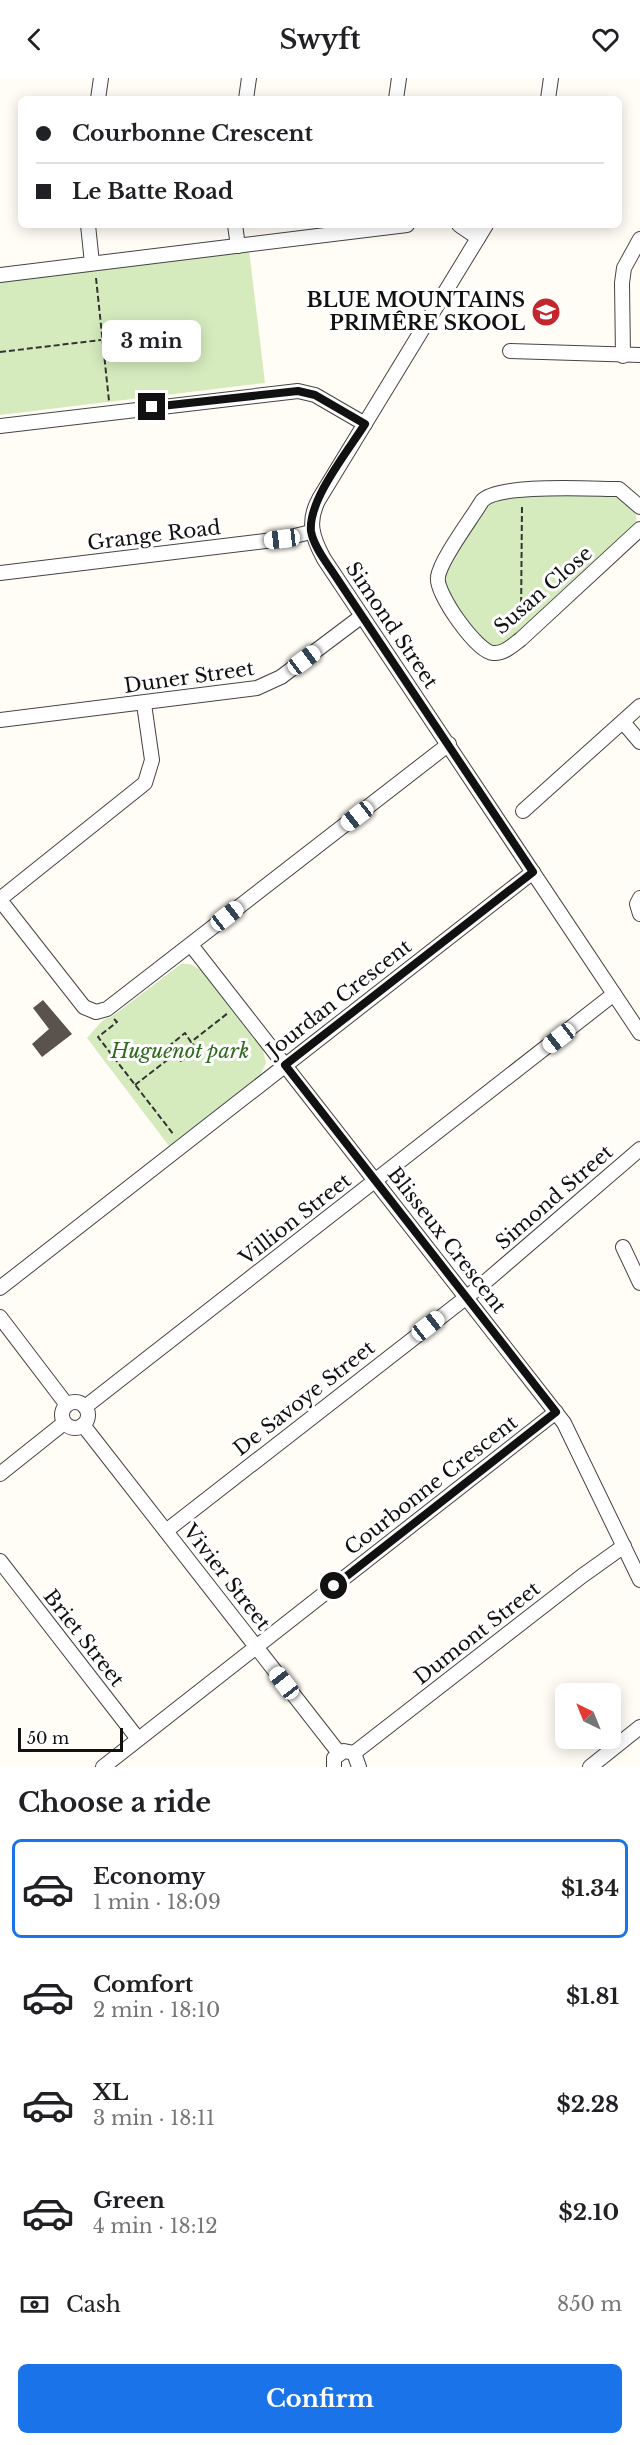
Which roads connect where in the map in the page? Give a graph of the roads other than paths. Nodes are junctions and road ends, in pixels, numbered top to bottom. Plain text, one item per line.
1 (101, 78) edge
2 (249, 78) edge
3 (399, 78) edge
4 (551, 78) edge
5 (98, 96) edge
6 (246, 96) edge
7 (396, 96) edge
8 (548, 96) edge
9 (88, 228) edge
10 (235, 228) edge
11 (367, 228) edge
12 (463, 228) edge
13 (484, 228) edge
14 (478, 238) junction
15 (640, 239) edge
16 (238, 246) junction
17 (93, 263) junction
18 (0, 275) edge
19 (510, 351) dead end
20 (640, 355) edge
21 (623, 356) junction
22 (365, 424) junction
23 (0, 426) edge
24 (640, 507) edge
25 (640, 529) edge
26 (311, 532) junction
27 (0, 573) edge
28 (362, 616) junction
29 (144, 704) junction
30 (640, 706) edge
31 (0, 720) edge
32 (623, 722) junction
33 (640, 742) edge
34 (449, 744) junction
35 (523, 811) dead end
36 (533, 872) junction
37 (640, 898) edge
38 (0, 899) edge
39 (640, 914) edge
40 (190, 945) junction
41 (614, 994) junction
42 (640, 1033) edge
43 (285, 1065) junction
44 (640, 1149) edge
45 (376, 1181) junction
46 (623, 1247) dead end
47 (640, 1283) edge
48 (0, 1288) edge
49 (466, 1297) junction
50 (1, 1319) edge
51 (67, 1405) junction
52 (86, 1407) junction
53 (556, 1412) junction
54 (64, 1424) junction
55 (83, 1425) junction
56 (0, 1474) edge
57 (166, 1531) junction
58 (624, 1546) junction
59 (0, 1561) edge
60 (640, 1580) edge
61 (256, 1647) junction
62 (640, 1727) edge
63 (138, 1739) junction
64 (339, 1753) junction
65 (354, 1753) junction
66 (103, 1767) edge
67 (334, 1767) edge
68 (358, 1767) edge
69 (590, 1767) edge

1 - 5 street
2 - 6 street
3 - 7 street
4 - 8 street
9 - 17 street
10 - 16 street
11 - 16 street
12 - 14 street
13 - 14 street
14 - 22 street
15 - 21 street
16 - 17 street
17 - 18 street
19 - 21 street
20 - 21 street
22 - 23 street
22 - 26 street
24 - 25 street, Susan Close
26 - 27 street, Grange Road
26 - 28 street, Simond Street
28 - 29 street, Duner Street
28 - 34 street, Simond Street
29 - 31 street, Duner Street
29 - 38 street
30 - 32 street
32 - 33 street
32 - 35 street
34 - 36 street, Simond Street
34 - 40 street
36 - 41 street, Simond Street
36 - 43 street, Jourdan Crescent
37 - 39 street
38 - 40 street
40 - 43 street, Blisseux Crescent
41 - 42 street, Simond Street
41 - 45 street, Villion Street
43 - 45 street, Blisseux Crescent
43 - 48 street, Jourdan Crescent
44 - 49 street, Simond Street
45 - 49 street, Blisseux Crescent
45 - 52 street, Villion Street
46 - 47 street
49 - 53 street, Blisseux Crescent
49 - 57 street, De Savoye Street
50 - 51 street
51 - 52 street
51 - 54 street
52 - 55 street
53 - 58 street, Blisseux Crescent
53 - 61 street, Courbonne Crescent
54 - 55 street
54 - 56 street
55 - 57 street, Vivier Street
57 - 61 street, Vivier Street
58 - 60 street, Blisseux Crescent
58 - 65 street, Dumont Street
59 - 63 street, Briet Street
61 - 63 street, Courbonne Crescent
61 - 64 street, Vivier Street
62 - 69 street
63 - 66 street, Courbonne Crescent
64 - 65 street
64 - 67 street
65 - 68 street

